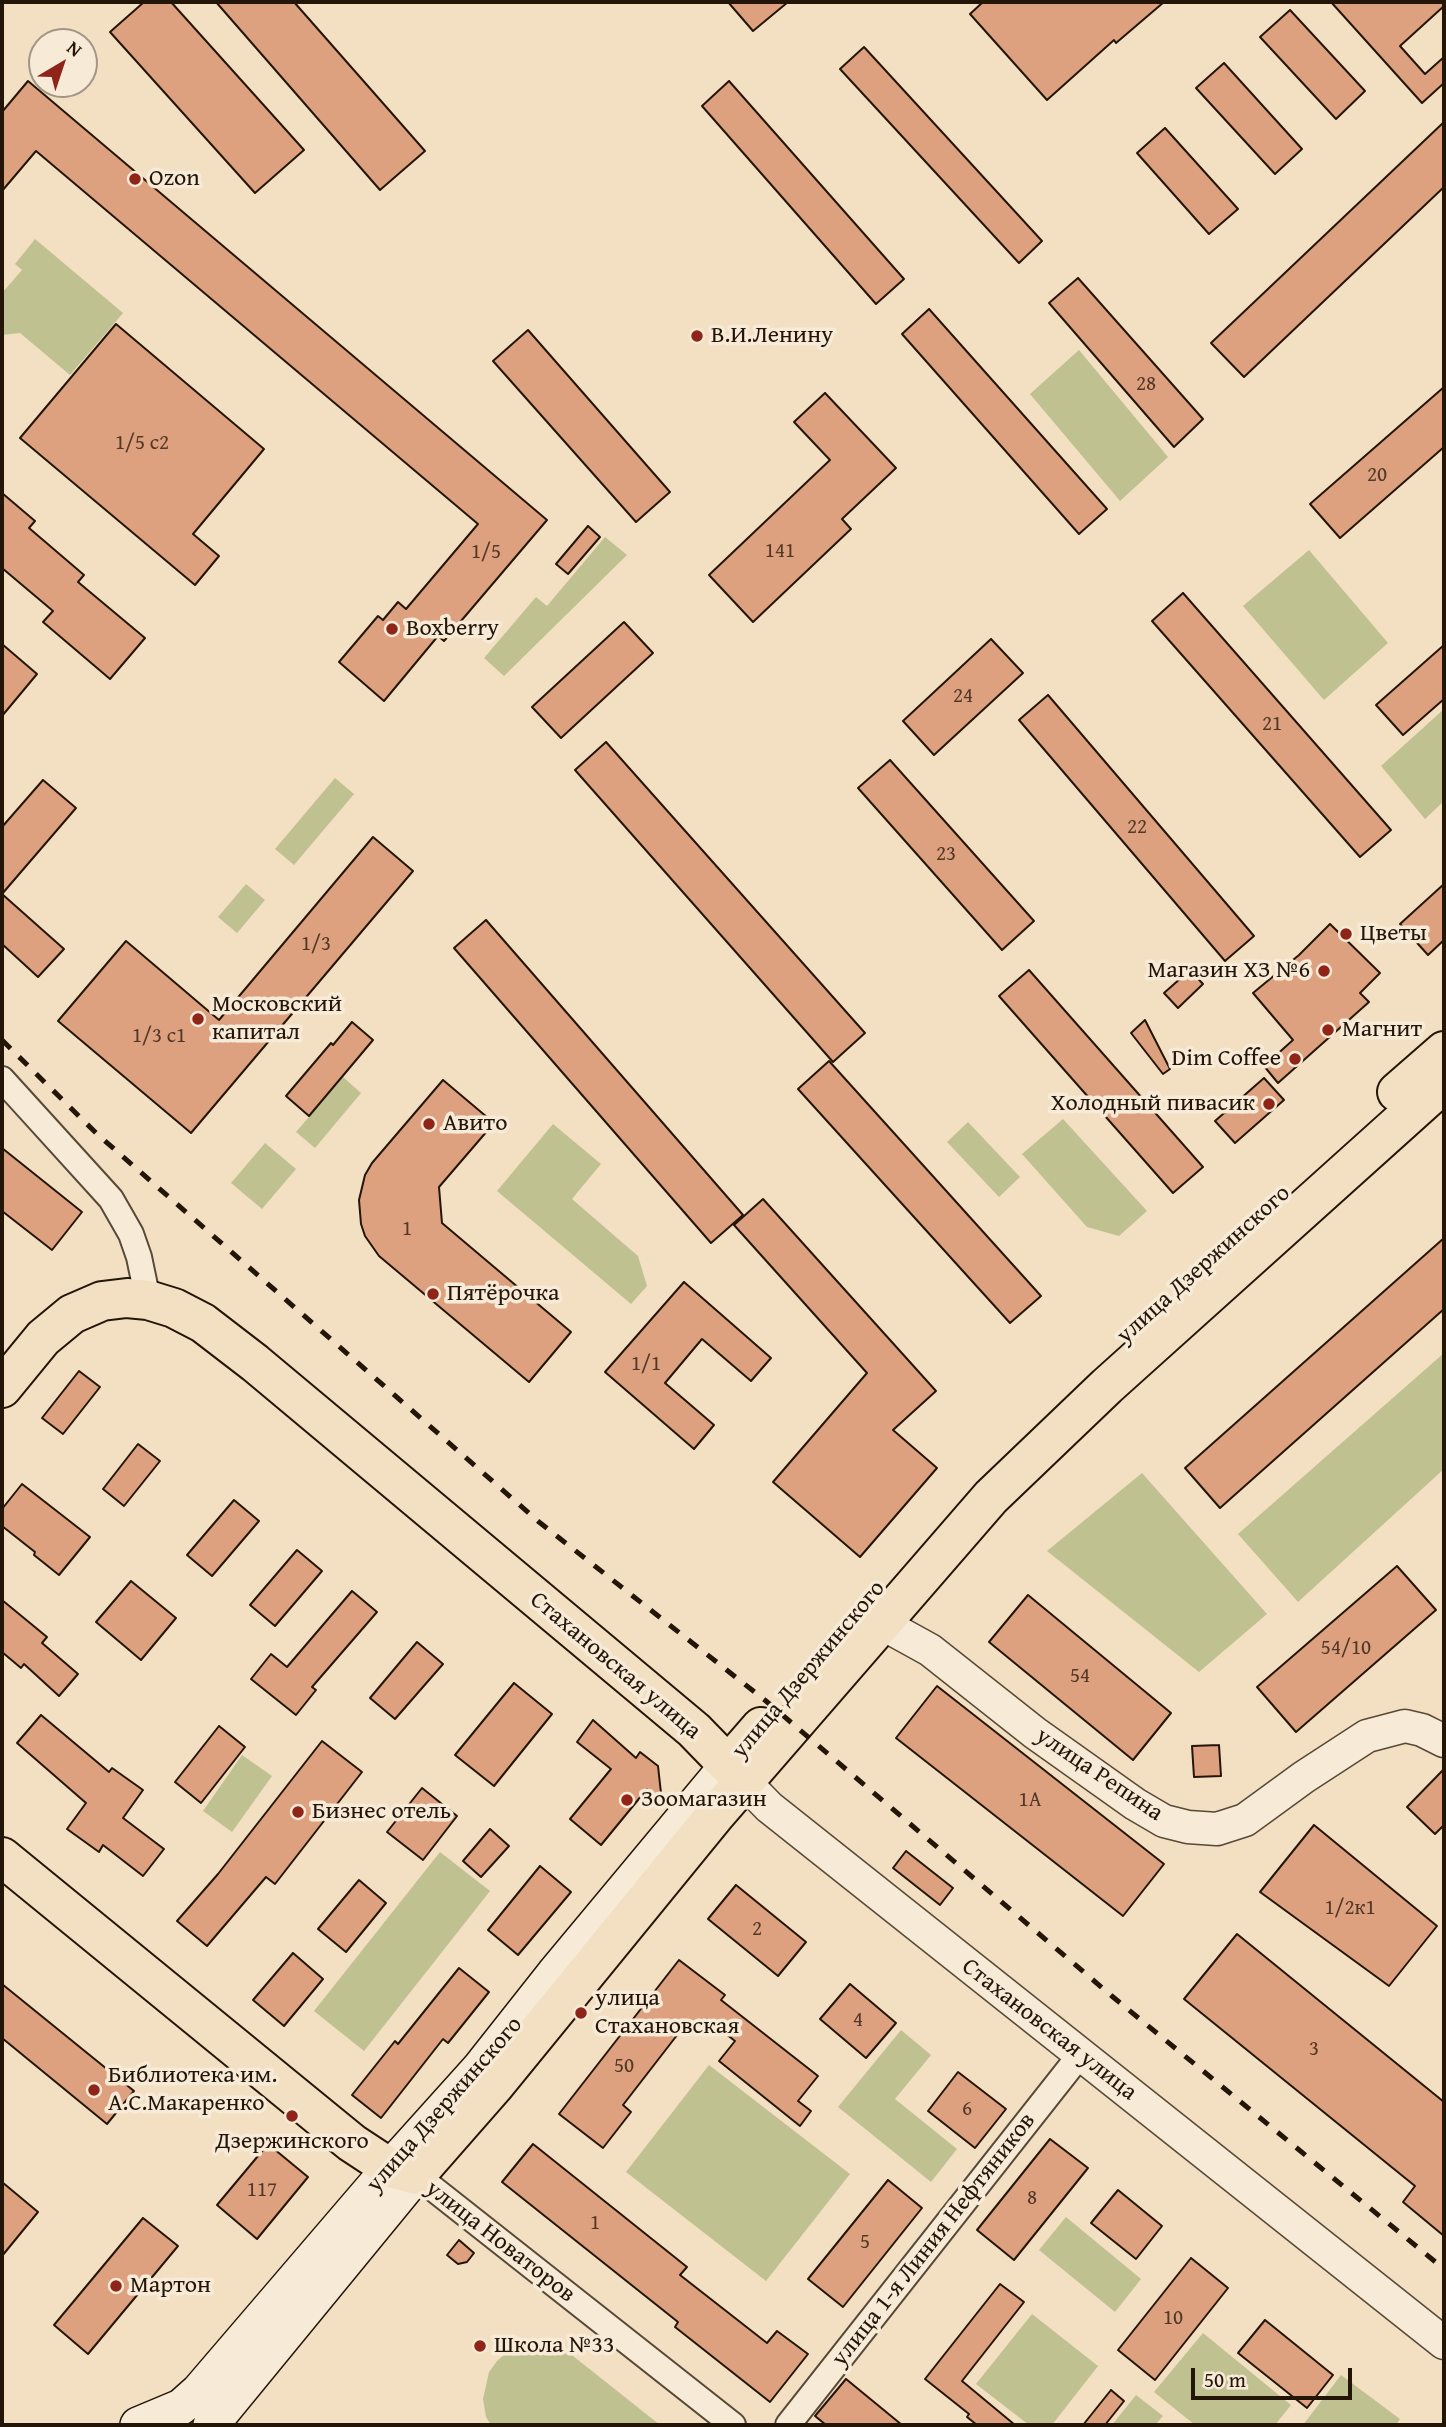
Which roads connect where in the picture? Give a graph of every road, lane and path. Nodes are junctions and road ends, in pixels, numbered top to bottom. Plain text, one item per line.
1 (1444, 1051) edge
2 (2, 1079) edge
3 (1444, 1083) edge
4 (148, 1300) junction
5 (2, 1388) edge
6 (881, 1623) junction
7 (1444, 1741) edge
8 (736, 1773) junction
9 (2, 1857) edge
10 (1080, 2055) junction
11 (403, 2171) junction
12 (1444, 2343) edge
13 (138, 2425) edge
14 (211, 2425) edge
15 (733, 2425) edge
16 (789, 2425) edge

1 - 8 main road, улица Дзержинского
2 - 4 street
3 - 6 main road, улица Дзержинского
4 - 5 main road, Стахановская улица
4 - 8 main road, Стахановская улица
6 - 7 street, улица Репина
6 - 8 main road, улица Дзержинского
8 - 10 street, Стахановская улица
8 - 11 main road, улица Дзержинского
9 - 11 main road, улица Новаторов
10 - 12 street, Стахановская улица
10 - 16 street, улица 1-я Линия Нефтяников
11 - 13 main road, улица Дзержинского
11 - 14 main road, улица Дзержинского
11 - 15 street, улица Новаторов

